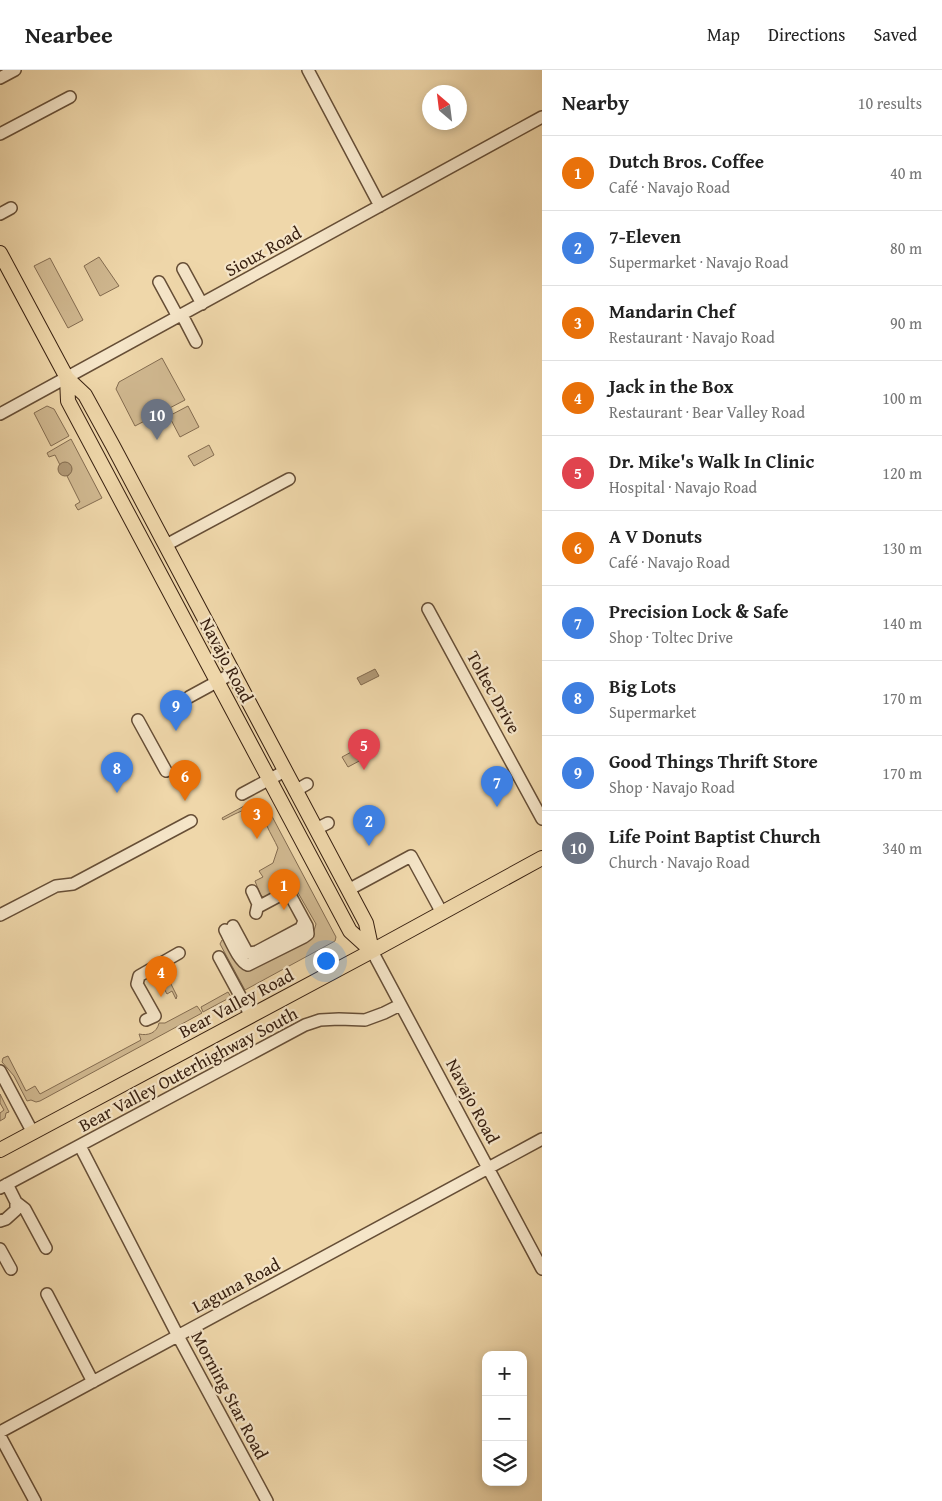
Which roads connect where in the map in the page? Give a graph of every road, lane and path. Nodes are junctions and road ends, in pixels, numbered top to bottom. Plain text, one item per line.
1 (15, 70) edge
2 (308, 70) edge
3 (0, 78) edge
4 (70, 97) dead end
5 (542, 118) edge
6 (0, 134) edge
7 (380, 206) junction
8 (11, 208) dead end
9 (0, 214) edge
10 (0, 253) edge
11 (183, 268) dead end
12 (159, 282) dead end
13 (202, 304) junction
14 (180, 316) junction
15 (196, 342) dead end
16 (67, 378) junction
17 (0, 414) edge
18 (289, 478) dead end
19 (166, 545) junction
20 (428, 610) dead end
21 (233, 673) junction
22 (218, 681) junction
23 (189, 697) dead end
24 (138, 720) dead end
25 (166, 770) dead end
26 (285, 771) junction
27 (270, 779) junction
28 (242, 794) dead end
29 (542, 819) edge
30 (191, 821) dead end
31 (542, 858) edge
32 (348, 890) junction
33 (252, 891) dead end
34 (442, 913) junction
35 (0, 916) edge
36 (229, 928) dead end
37 (372, 952) junction
38 (179, 953) dead end
39 (219, 957) dead end
40 (400, 1005) junction
41 (251, 1016) junction
42 (146, 1020) dead end
43 (0, 1071) edge
44 (33, 1133) junction
45 (542, 1139) edge
46 (80, 1146) junction
47 (0, 1150) edge
48 (488, 1168) junction
49 (4, 1186) edge
50 (16, 1202) junction
51 (0, 1220) edge
52 (46, 1248) dead end
53 (0, 1250) edge
54 (11, 1269) dead end
55 (542, 1269) edge
56 (47, 1294) dead end
57 (178, 1336) junction
58 (94, 1382) junction
59 (0, 1434) edge
60 (35, 1501) edge
61 (267, 1501) edge

1 - 3 street
2 - 7 street
4 - 6 street
5 - 7 street, Sioux Road
7 - 13 street, Sioux Road
8 - 9 street
10 - 16 main road, Navajo Road
11 - 13 street
12 - 14 street
13 - 14 street, Sioux Road
14 - 15 street
14 - 16 street, Sioux Road
16 - 17 street, Sioux Road
16 - 19 main road, Navajo Road
16 - 22 main road, Navajo Road
18 - 19 street
19 - 21 main road, Navajo Road
20 - 29 street, Toltec Drive
21 - 22 street
21 - 26 main road, Navajo Road
22 - 23 street
22 - 27 main road, Navajo Road
24 - 25 street
26 - 27 street
26 - 32 main road, Navajo Road
27 - 28 street
27 - 37 main road, Navajo Road
30 - 35 street
31 - 34 main road, Bear Valley Road
32 - 34 street
32 - 37 main road, Navajo Road
33 - 36 street
34 - 37 main road, Bear Valley Road
37 - 40 street, Navajo Road
37 - 41 main road, Bear Valley Road
38 - 42 street
39 - 41 street
40 - 46 street, Bear Valley Outerhighway South
40 - 48 street, Navajo Road
41 - 44 main road, Bear Valley Road
43 - 44 street
44 - 47 main road, Bear Valley Road
45 - 48 street, Laguna Road
46 - 49 street, Bear Valley Outerhighway South
46 - 57 street, Morning Star Road
48 - 55 street, Navajo Road
48 - 57 street, Laguna Road
49 - 50 street
50 - 51 street
50 - 52 street
53 - 54 street
56 - 58 street
57 - 58 street, Laguna Road
57 - 61 street, Morning Star Road
58 - 59 street, Laguna Road
59 - 60 street

